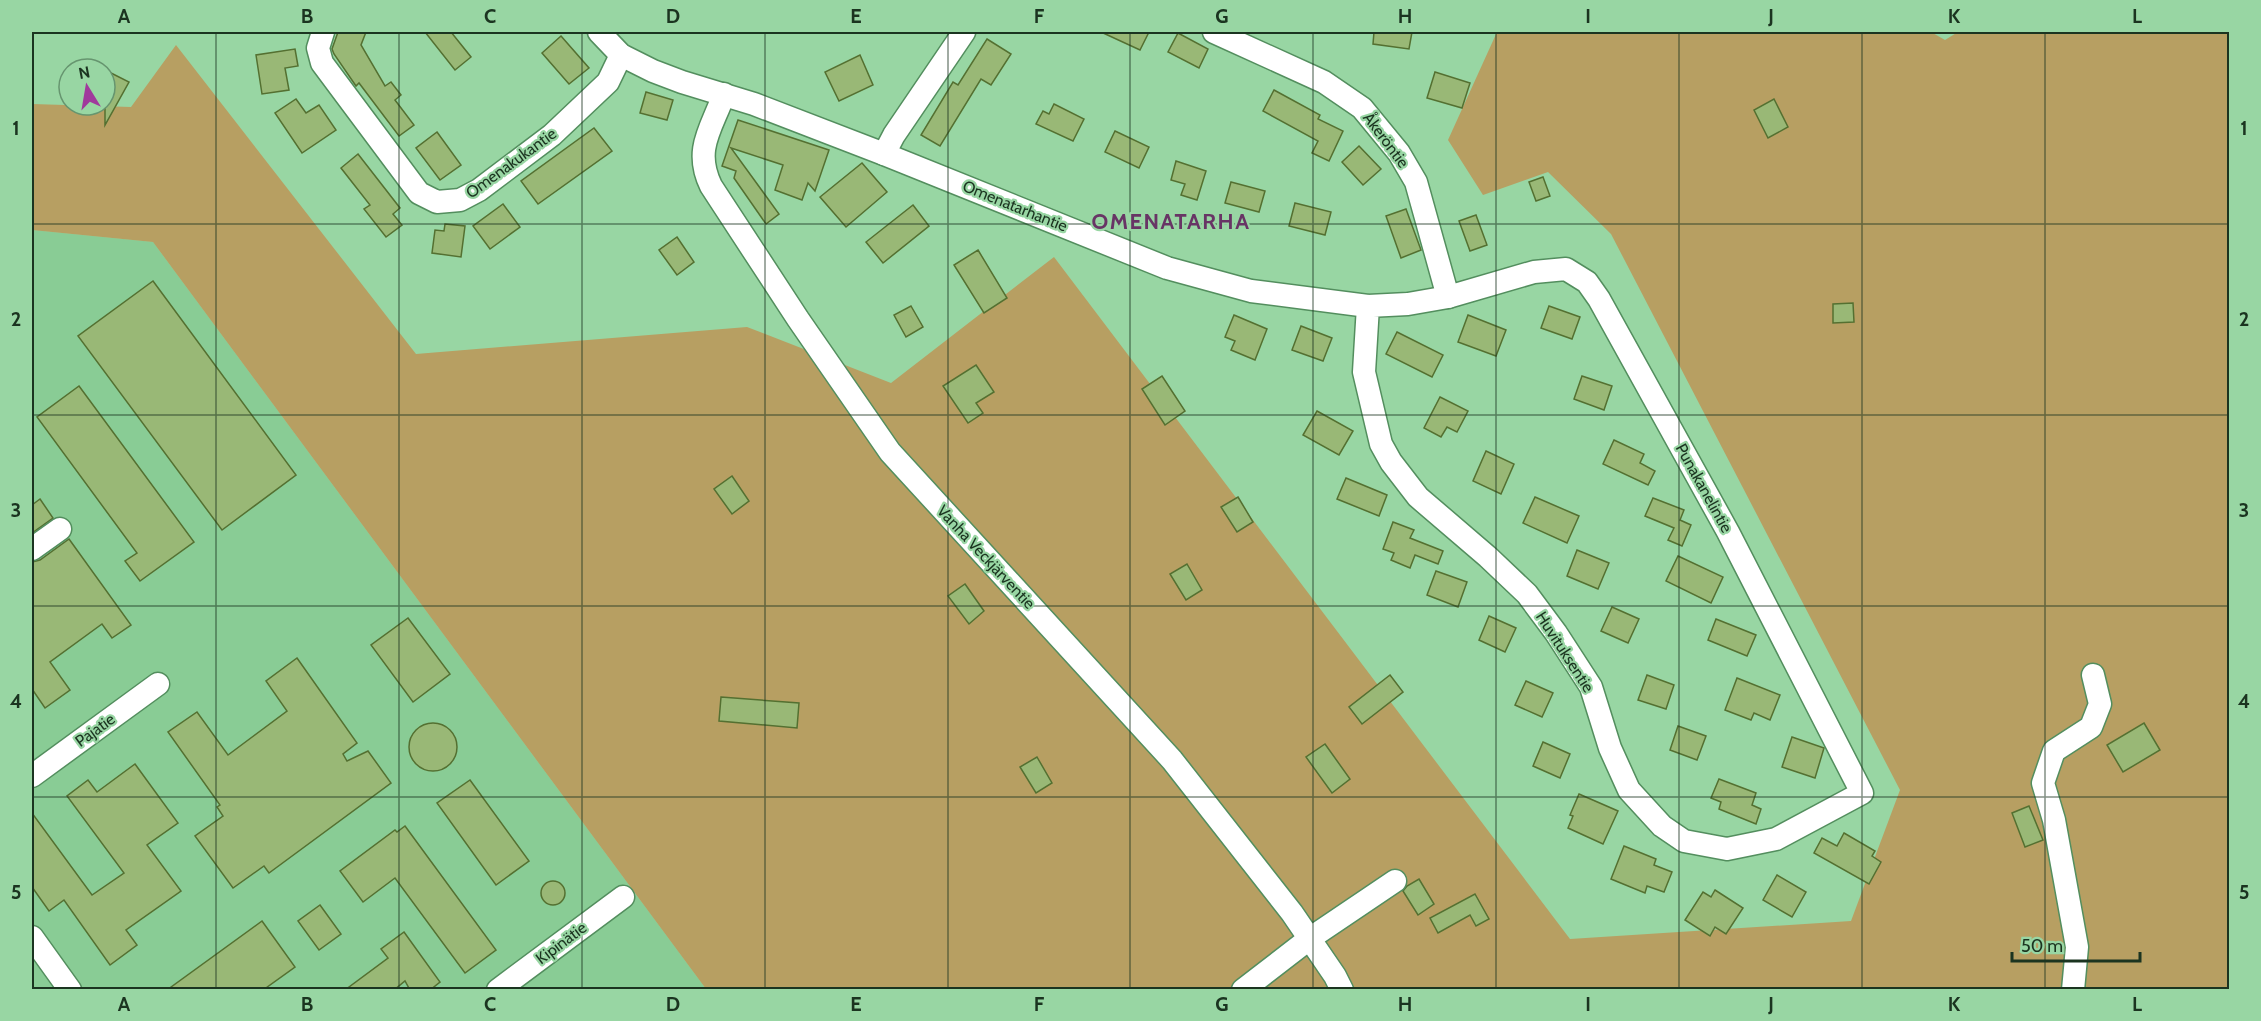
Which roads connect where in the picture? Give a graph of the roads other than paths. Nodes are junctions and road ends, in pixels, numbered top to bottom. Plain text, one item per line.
1 (323, 32) edge
2 (599, 32) edge
3 (964, 32) edge
4 (1214, 32) edge
5 (621, 55) junction
6 (724, 94) junction
7 (884, 154) junction
8 (1487, 286) joint
9 (1448, 297) junction
10 (1368, 306) junction
11 (60, 529) dead end
12 (32, 549) edge
13 (2092, 675) dead end
14 (158, 684) dead end
15 (32, 776) edge
16 (1862, 793) joint
17 (1395, 881) dead end
18 (623, 897) dead end
19 (32, 937) edge
20 (1310, 939) junction
21 (70, 990) edge
22 (498, 990) edge
23 (1243, 990) edge
24 (1342, 990) edge
25 (2073, 990) edge

1 - 5 street, Omenakukantie
2 - 5 street, Omenatarhantie
3 - 7 street
4 - 9 street, Åkeröntie
5 - 6 street, Omenatarhantie
6 - 7 street, Omenatarhantie
6 - 20 street, Vanha Veckjärventie
7 - 10 street, Omenatarhantie
8 - 9 street, Omenatarhantie
8 - 16 street, Punakanelintie
9 - 10 street, Omenatarhantie
10 - 16 street, Huvituksentie
11 - 12 street
13 - 25 street
14 - 15 street, Pajatie
17 - 20 street
18 - 22 street, Kipinätie
19 - 21 street
20 - 23 street
20 - 24 street, Vanha Veckjärventie

